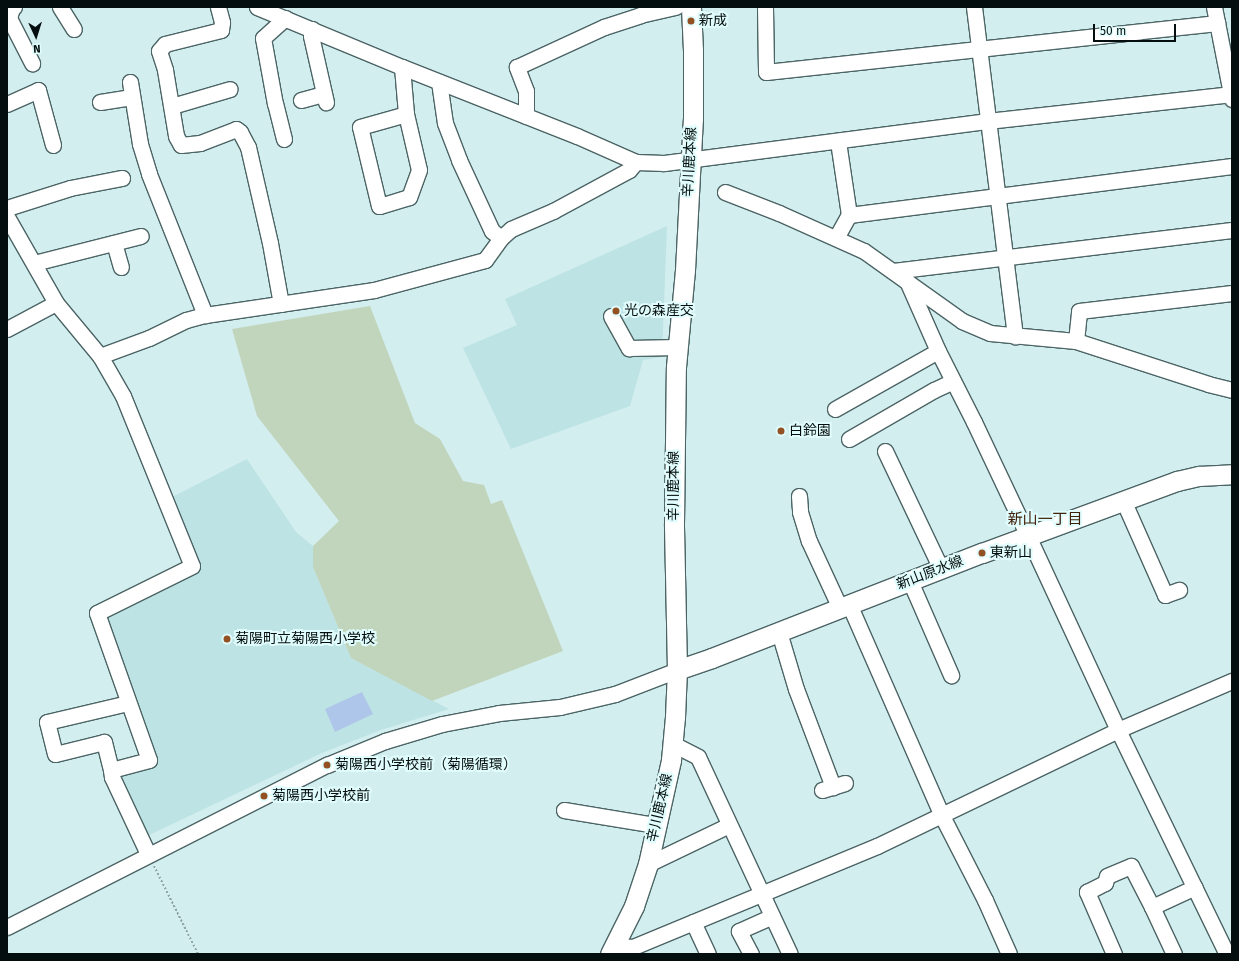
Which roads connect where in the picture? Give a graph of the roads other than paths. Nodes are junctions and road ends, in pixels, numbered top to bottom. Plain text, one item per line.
1 (14, 7) edge
2 (60, 7) edge
3 (218, 7) edge
4 (257, 7) edge
5 (676, 7) edge
6 (691, 7) edge
7 (769, 7) edge
8 (974, 7) edge
9 (1214, 7) edge
10 (285, 18) junction
11 (1217, 23) junction
12 (74, 29) dead end
13 (312, 29) junction
14 (980, 50) junction
15 (32, 63) dead end
16 (402, 67) junction
17 (130, 82) dead end
18 (439, 82) junction
19 (230, 89) dead end
20 (132, 96) junction
21 (1232, 96) edge
22 (300, 100) dead end
23 (100, 102) dead end
24 (7, 104) edge
25 (172, 106) junction
26 (406, 114) junction
27 (526, 116) junction
28 (988, 121) junction
29 (284, 139) dead end
30 (838, 141) junction
31 (53, 145) dead end
32 (690, 159) junction
33 (636, 162) junction
34 (1232, 166) edge
35 (122, 178) dead end
36 (724, 192) dead end
37 (997, 197) junction
38 (7, 208) edge
39 (849, 215) junction
40 (7, 217) edge
41 (1232, 230) edge
42 (141, 236) dead end
43 (501, 238) junction
44 (836, 238) junction
45 (114, 243) junction
46 (1005, 258) junction
47 (34, 263) junction
48 (121, 267) dead end
49 (893, 271) junction
50 (906, 282) junction
51 (1232, 293) edge
52 (56, 303) junction
53 (281, 304) junction
54 (205, 315) junction
55 (611, 316) dead end
56 (7, 329) edge
57 (1015, 336) junction
58 (1076, 341) junction
59 (677, 347) junction
60 (938, 351) junction
61 (100, 356) junction
62 (953, 381) junction
63 (1232, 390) edge
64 (835, 409) dead end
65 (849, 439) dead end
66 (885, 451) dead end
67 (1231, 472) edge
68 (799, 496) dead end
69 (1123, 500) junction
70 (1028, 536) junction
71 (941, 569) junction
72 (910, 581) junction
73 (1179, 590) dead end
74 (845, 606) junction
75 (779, 632) junction
76 (677, 670) junction
77 (951, 675) dead end
78 (1232, 681) edge
79 (128, 702) junction
80 (1118, 730) junction
81 (673, 744) junction
82 (111, 770) junction
83 (833, 787) dead end
84 (564, 810) dead end
85 (941, 814) junction
86 (656, 825) junction
87 (729, 825) junction
88 (148, 854) junction
89 (648, 864) junction
90 (1195, 887) junction
91 (761, 894) junction
92 (1152, 907) junction
93 (772, 916) junction
94 (693, 922) junction
95 (7, 927) edge
96 (624, 950) edge
97 (708, 954) edge
98 (751, 954) edge
99 (790, 954) edge
100 (1010, 954) edge
101 (1114, 954) edge
102 (1174, 954) edge
103 (1227, 954) edge

1 - 15 street
2 - 12 street
3 - 25 street
4 - 10 street
5 - 27 street
6 - 32 main road, 辛川鹿本線
7 - 14 street
8 - 14 street
9 - 11 street
10 - 13 street
10 - 29 street
11 - 14 street
11 - 21 street
13 - 16 street
13 - 22 street
14 - 28 street
16 - 18 street
16 - 26 street
17 - 20 street
18 - 27 street
18 - 43 street
19 - 25 street
20 - 23 street
20 - 54 street
21 - 28 street
24 - 31 street
25 - 53 street
26 - 26 street
27 - 33 street
28 - 30 street
28 - 37 street
30 - 32 street
30 - 39 street
32 - 33 street
32 - 59 main road, 辛川鹿本線
33 - 43 street
34 - 37 street
35 - 38 street
36 - 44 street
37 - 39 street
37 - 46 street
39 - 44 street
40 - 47 street
41 - 46 street
42 - 45 street
43 - 53 street
44 - 49 street
45 - 47 street
45 - 48 street
46 - 49 street
46 - 57 street
47 - 52 street
49 - 50 street
50 - 57 street
50 - 60 street
51 - 58 street
52 - 56 street
52 - 61 street
53 - 54 street
54 - 61 street
55 - 59 street
57 - 58 street
58 - 63 street
59 - 76 main road, 辛川鹿本線
60 - 62 street
60 - 64 street
61 - 79 street
62 - 65 street
62 - 70 street
66 - 71 street
67 - 69 main road, 新山原水線
68 - 74 street
69 - 70 main road, 新山原水線
69 - 73 street
70 - 71 main road, 新山原水線
70 - 80 street
71 - 72 main road, 新山原水線
72 - 74 main road, 新山原水線
72 - 77 street
74 - 75 main road, 新山原水線
74 - 85 street
75 - 76 main road, 新山原水線
75 - 83 street
76 - 81 main road, 辛川鹿本線
76 - 88 street
78 - 80 street
79 - 82 street
79 - 82 street
80 - 85 street
80 - 90 street
81 - 86 main road, 辛川鹿本線
81 - 87 street
82 - 88 street
84 - 86 street
85 - 91 street
85 - 100 street
86 - 89 main road, 辛川鹿本線
87 - 89 street
87 - 91 street
88 - 95 street
89 - 96 main road, 辛川鹿本線
90 - 92 street
90 - 103 street
91 - 93 street
91 - 94 street
92 - 101 street
92 - 102 street
93 - 98 street
93 - 99 street
94 - 96 street
94 - 97 street

